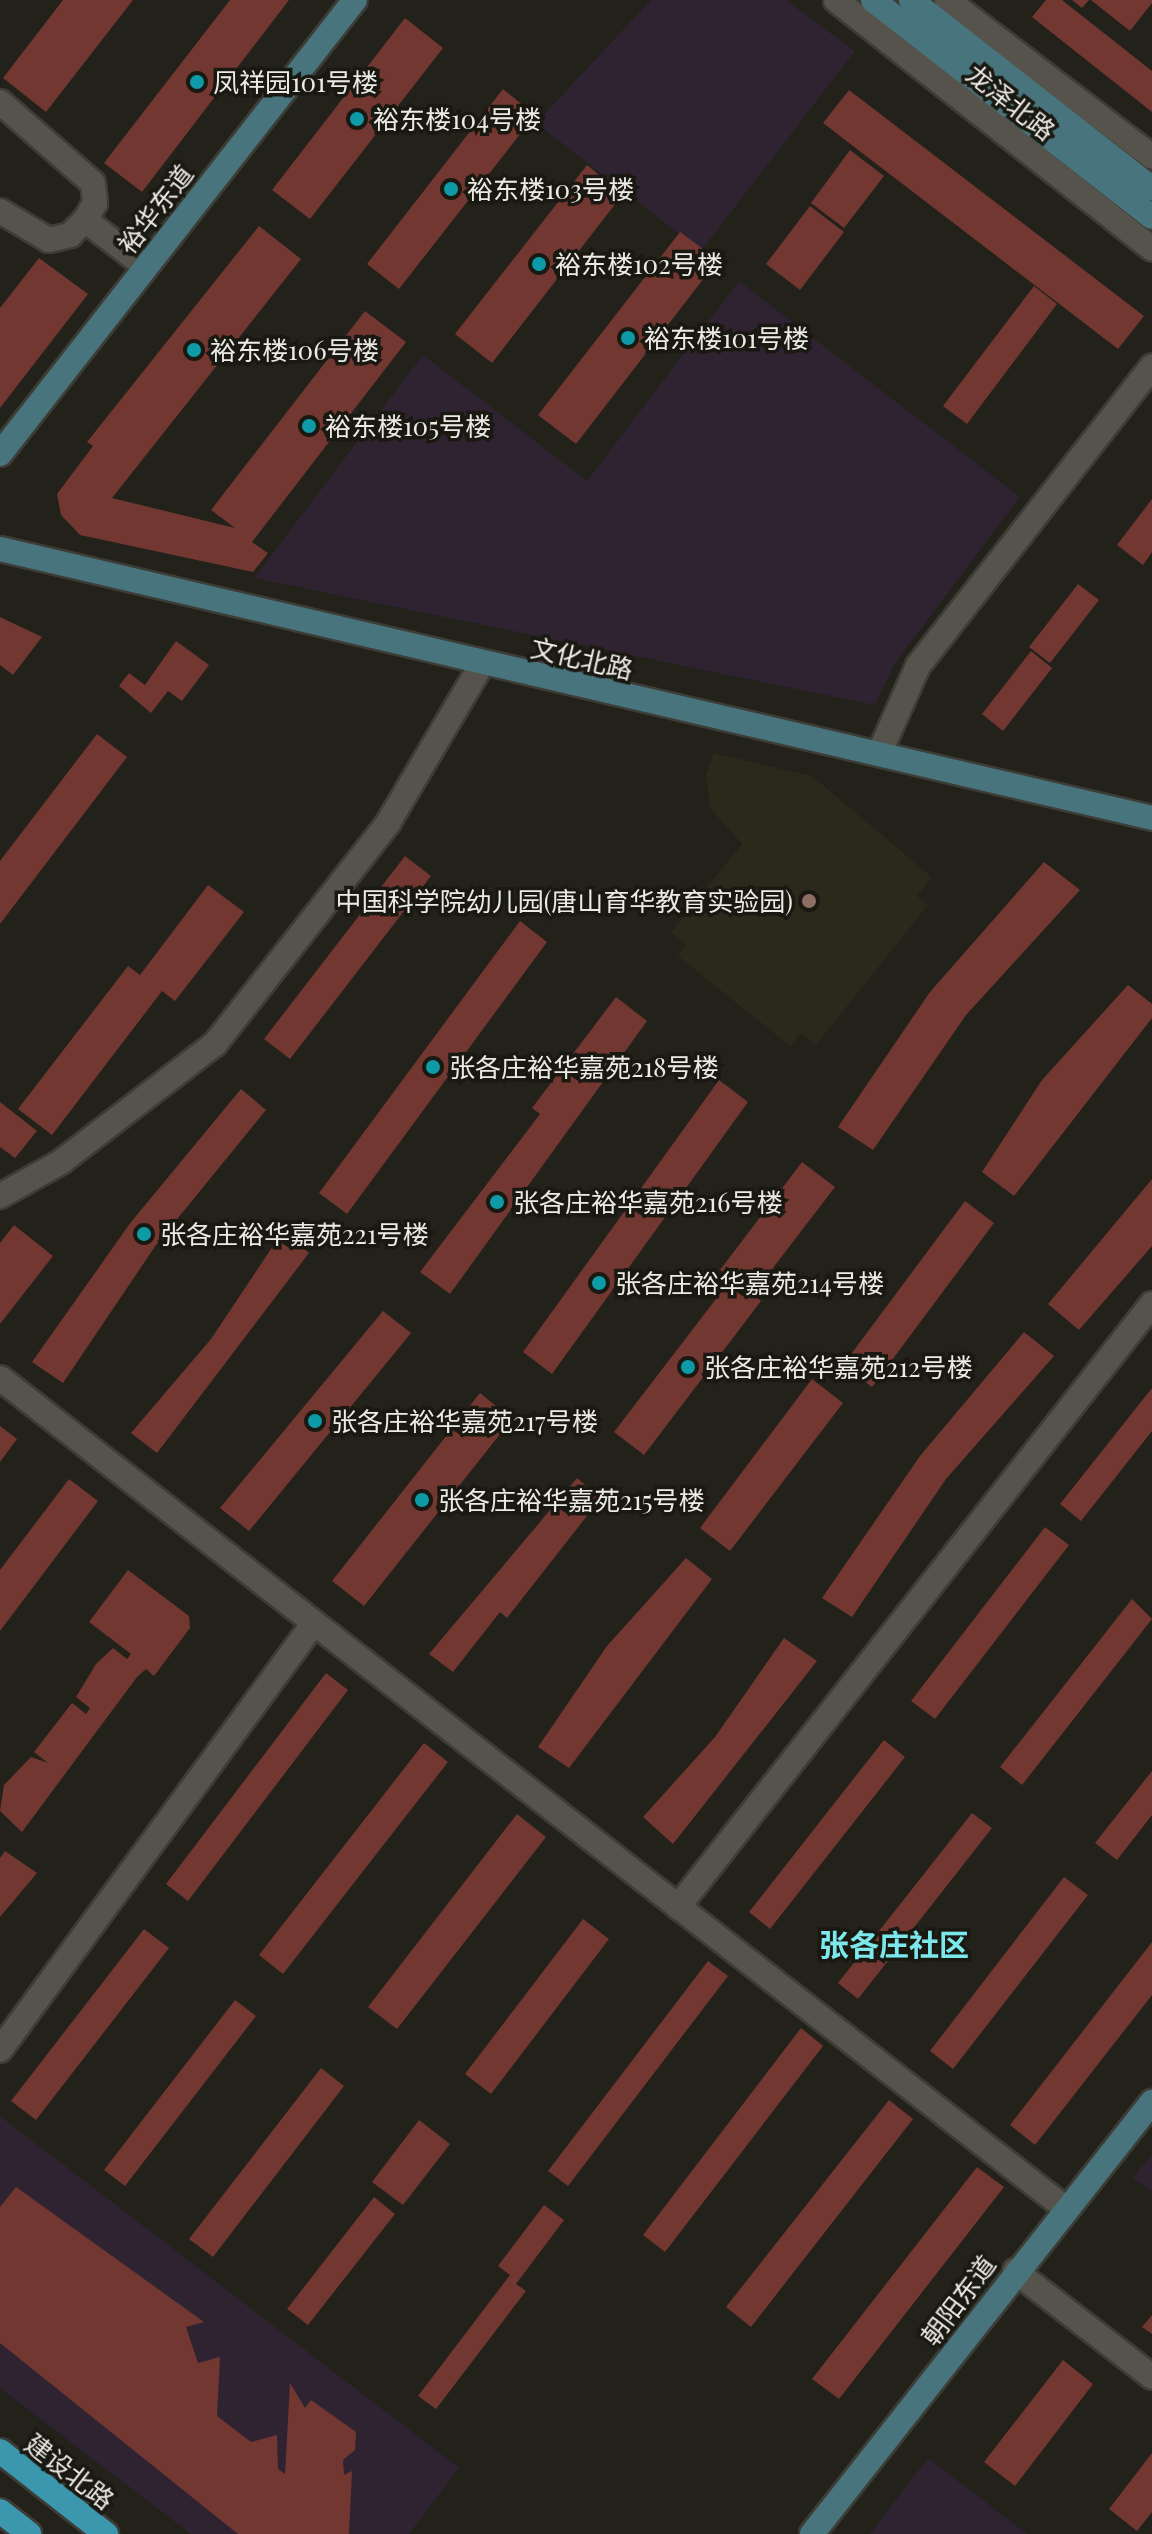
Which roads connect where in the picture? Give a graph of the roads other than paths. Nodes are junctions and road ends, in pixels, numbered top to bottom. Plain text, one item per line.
1 (355, 0) edge
2 (836, 0) edge
3 (873, 0) edge
4 (911, 0) edge
5 (947, 0) edge
6 (0, 102) edge
7 (1152, 157) edge
8 (1152, 188) edge
9 (0, 211) edge
10 (1152, 217) edge
11 (85, 220) junction
12 (1152, 249) edge
13 (145, 266) junction
14 (1152, 366) edge
15 (0, 454) edge
16 (0, 549) edge
17 (482, 664) junction
18 (879, 754) junction
19 (1152, 818) edge
20 (2, 1192) edge
21 (1152, 1304) edge
22 (0, 1378) edge
23 (314, 1623) junction
24 (678, 1907) junction
25 (0, 2050) edge
26 (1152, 2102) edge
27 (1065, 2208) junction
28 (1015, 2271) junction
29 (1152, 2377) edge
30 (0, 2451) edge
31 (0, 2511) edge
32 (29, 2534) edge
33 (106, 2534) edge
34 (812, 2534) edge

1 - 13 street, 裕华东道
2 - 12 street, 龙泽北路
3 - 10 street, 龙泽北路
4 - 8 street, 龙泽北路
5 - 7 street, 龙泽北路
6 - 11 street
9 - 11 street
11 - 13 street
13 - 15 street, 裕华东道
14 - 18 street
16 - 17 street, 文化北路
17 - 18 street, 文化北路
17 - 20 street
18 - 19 street, 文化北路
21 - 24 street
22 - 23 street
23 - 24 street
23 - 25 street
24 - 27 street
26 - 27 street, 朝阳东道
27 - 28 street, 朝阳东道
28 - 29 street
28 - 34 street, 朝阳东道
30 - 33 main road, 建设北路
31 - 32 main road

